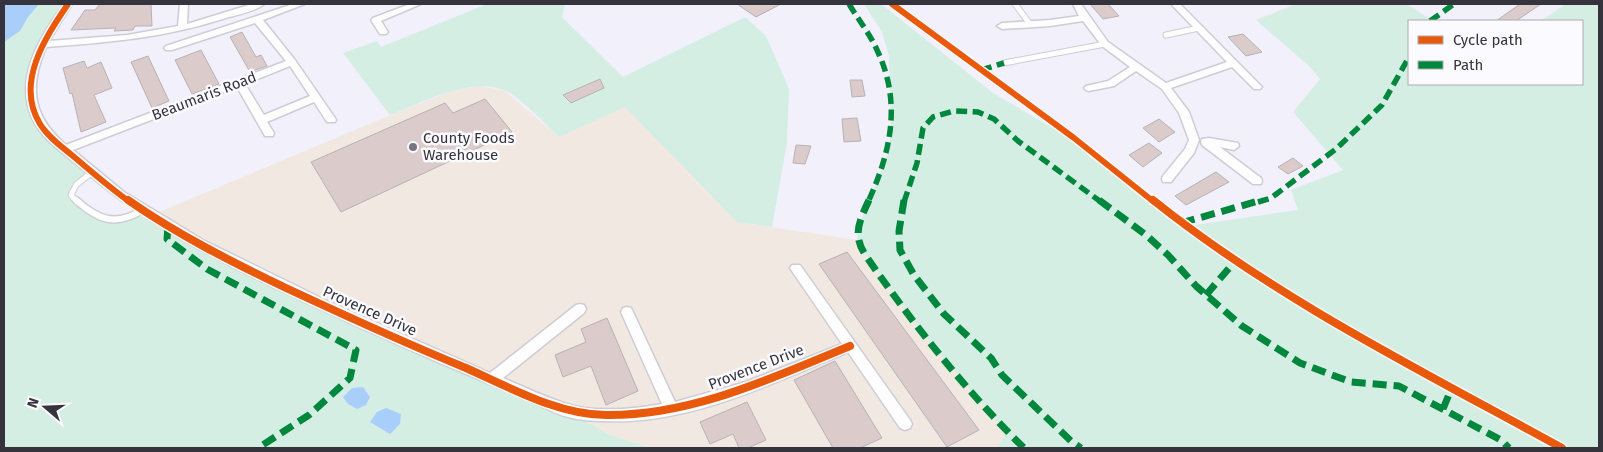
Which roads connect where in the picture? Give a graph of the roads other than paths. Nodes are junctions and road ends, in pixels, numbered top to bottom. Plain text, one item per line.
1 (68, 4) edge
2 (184, 4) edge
3 (260, 4) edge
4 (301, 4) edge
5 (417, 4) edge
6 (1016, 4) edge
7 (1077, 4) edge
8 (1174, 4) edge
9 (406, 6) edge
10 (1085, 18) junction
11 (256, 19) junction
12 (1030, 24) junction
13 (1002, 26) dead end
14 (182, 28) junction
15 (1199, 28) junction
16 (383, 32) dead end
17 (1166, 35) dead end
18 (43, 44) junction
19 (1105, 44) junction
20 (169, 48) dead end
21 (292, 62) junction
22 (1004, 63) dead end
23 (1233, 63) junction
24 (1136, 67) junction
25 (239, 82) junction
26 (1165, 87) junction
27 (1089, 88) dead end
28 (1257, 88) dead end
29 (316, 97) junction
30 (262, 120) junction
31 (331, 120) dead end
32 (269, 133) dead end
33 (1194, 140) junction
34 (1206, 142) junction
35 (1234, 146) dead end
36 (65, 150) junction
37 (91, 173) junction
38 (1167, 179) dead end
39 (1257, 181) dead end
40 (143, 210) junction
41 (796, 268) dead end
42 (580, 309) dead end
43 (627, 312) dead end
44 (850, 346) junction
45 (492, 379) junction
46 (671, 409) junction
47 (905, 424) dead end

1 - 18 street, Provence Drive
2 - 14 street
3 - 14 street
4 - 11 street
5 - 9 street
6 - 12 lane
7 - 10 street
8 - 15 street
9 - 16 street
10 - 12 street
10 - 19 street
11 - 20 street
11 - 21 street
12 - 13 street
14 - 18 street
15 - 17 lane
15 - 23 street
18 - 36 street, Provence Drive
19 - 22 lane
19 - 24 street
21 - 25 street, Beaumaris Road
21 - 29 street
23 - 26 street
23 - 28 street
24 - 26 street
24 - 27 street
25 - 30 street
25 - 36 street, Beaumaris Road
26 - 33 street
29 - 30 street
29 - 31 street
30 - 32 street
33 - 34 street
33 - 38 street
34 - 35 street
34 - 39 street
36 - 37 street, Provence Drive
37 - 40 street, Provence Drive
37 - 40 lane
40 - 45 street, Provence Drive
41 - 44 street
42 - 45 street
43 - 46 street
44 - 46 street, Provence Drive
44 - 47 street
45 - 46 street, Provence Drive

